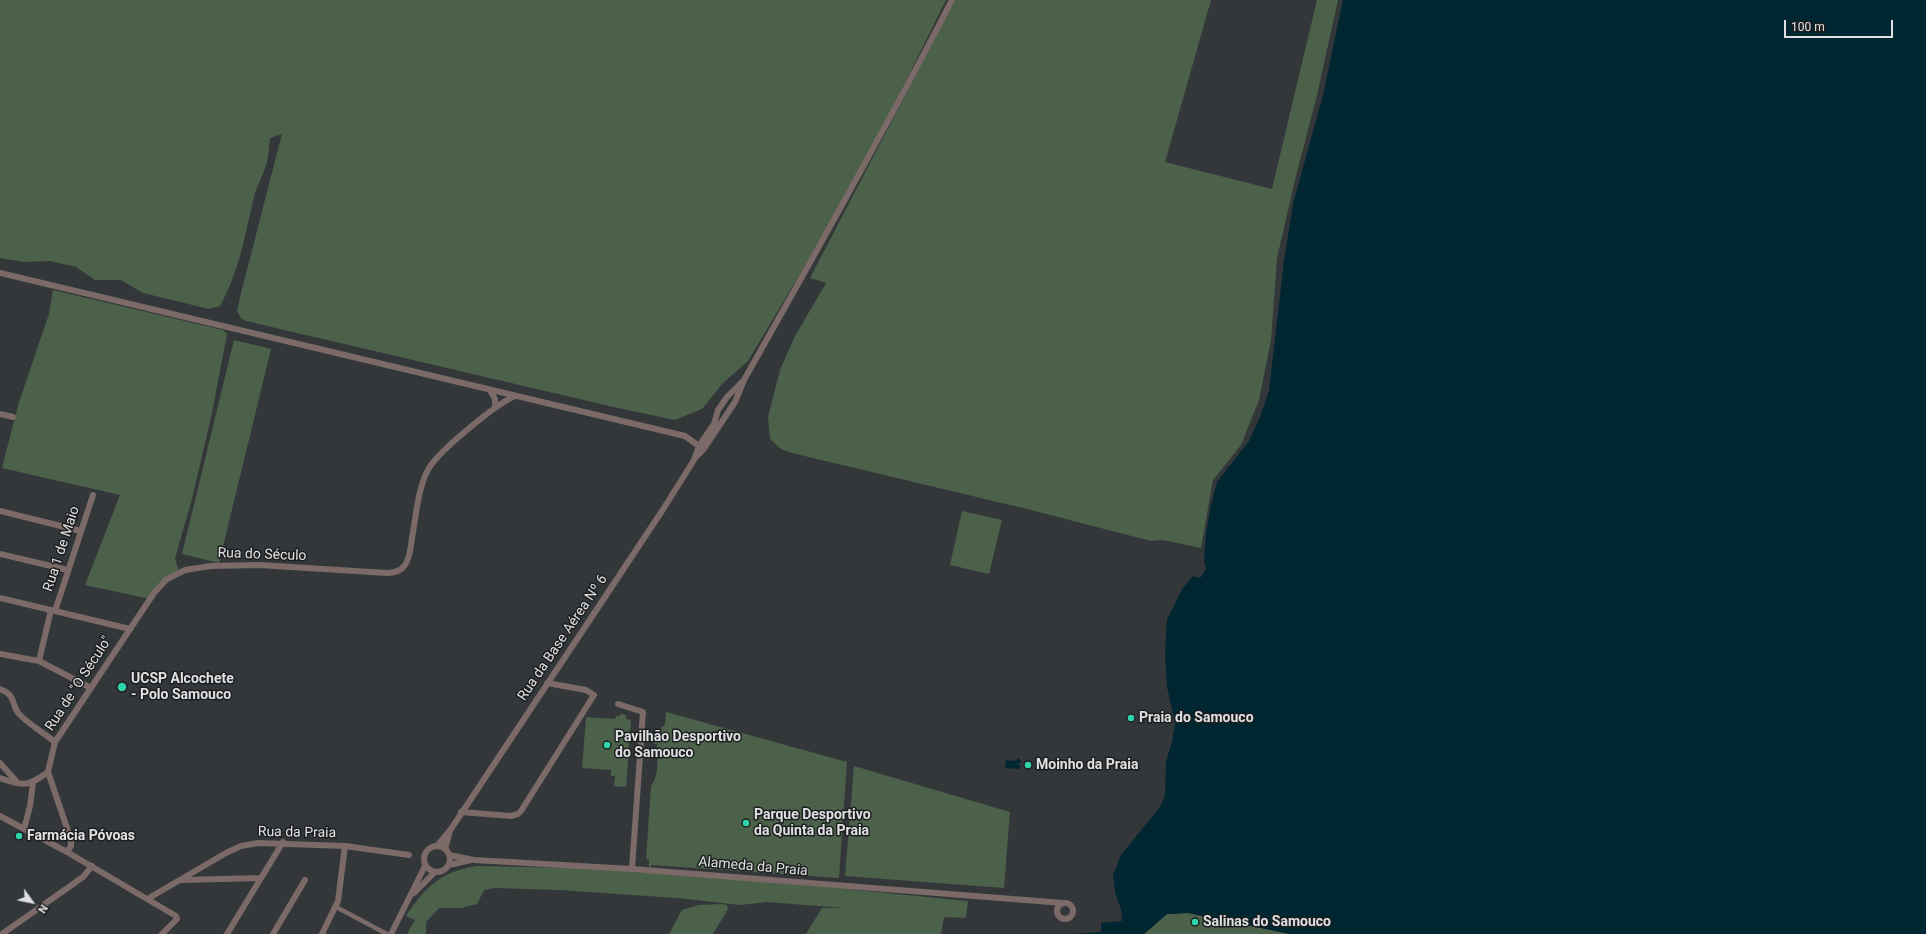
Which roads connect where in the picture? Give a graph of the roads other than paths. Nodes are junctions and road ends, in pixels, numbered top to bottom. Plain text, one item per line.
1 (952, 0) edge
2 (0, 273) edge
3 (744, 380) junction
4 (490, 390) junction
5 (515, 396) junction
6 (495, 407) junction
7 (0, 414) edge
8 (13, 417) dead end
9 (699, 446) junction
10 (694, 460) junction
11 (93, 495) dead end
12 (0, 511) edge
13 (81, 531) junction
14 (0, 554) edge
15 (68, 570) junction
16 (0, 598) edge
17 (53, 610) junction
18 (130, 629) junction
19 (0, 654) edge
20 (39, 661) junction
21 (547, 683) junction
22 (91, 688) junction
23 (0, 689) edge
24 (618, 704) dead end
25 (55, 742) junction
26 (0, 763) edge
27 (48, 772) junction
28 (0, 778) edge
29 (16, 782) junction
30 (33, 783) junction
31 (461, 812) junction
32 (0, 816) edge
33 (451, 828) junction
34 (24, 829) junction
35 (283, 842) junction
36 (345, 846) junction
37 (437, 846) junction
38 (445, 849) junction
39 (67, 852) junction
40 (409, 855) dead end
41 (449, 855) junction
42 (470, 860) junction
43 (449, 865) junction
44 (92, 866) junction
45 (425, 866) junction
46 (632, 869) junction
47 (434, 873) junction
48 (261, 878) junction
49 (180, 880) junction
50 (305, 880) dead end
51 (410, 897) junction
52 (149, 898) junction
53 (1033, 901) junction
54 (1063, 903) junction
55 (336, 907) junction
56 (1057, 914) junction
57 (2, 934) edge
58 (162, 934) edge
59 (227, 934) edge
60 (273, 934) edge
61 (322, 934) edge
62 (387, 934) edge
63 (391, 934) edge

1 - 3 street
2 - 4 street
3 - 9 street
3 - 10 street
4 - 5 street
4 - 6 street
5 - 6 street, Rua do Século
5 - 9 street
6 - 18 street, Rua do Século
7 - 8 street
9 - 10 street
10 - 21 street, Rua da Base Aérea Nº 6
11 - 13 street, Rua 1 de Maio
12 - 13 street
13 - 15 street, Rua 1 de Maio
14 - 15 street
15 - 17 street, Rua 1 de Maio
16 - 17 street
17 - 18 street
17 - 20 street, Rua 1 de Maio
18 - 22 street, Rua de "O Século"
19 - 20 street
20 - 22 street
21 - 31 street, Rua da Base Aérea Nº 6
21 - 31 street
22 - 25 street, Rua de "O Século"
23 - 25 street
24 - 46 street
25 - 27 street, Rua de "O Século"
26 - 29 street
27 - 30 street
27 - 39 street
28 - 29 street
29 - 30 street
30 - 34 street
31 - 33 street, Rua da Base Aérea Nº 6
32 - 34 street
33 - 37 street
33 - 38 street
34 - 39 street
35 - 36 street, Rua da Praia
35 - 48 street
35 - 49 street, Rua da Praia
36 - 40 street, Rua da Praia
36 - 55 street
37 - 38 street
37 - 45 street
38 - 41 street
39 - 44 street
41 - 42 street
41 - 43 street
42 - 43 street
42 - 46 street, Alameda da Praia
43 - 47 street
44 - 52 street
44 - 57 street
45 - 47 street
45 - 51 street
46 - 53 street, Alameda da Praia
47 - 51 street
48 - 49 street
48 - 59 street
49 - 52 street, Rua da Praia
50 - 60 street
51 - 63 street
52 - 58 street
53 - 54 street, Alameda da Praia
53 - 56 street, Alameda da Praia
54 - 56 street
54 - 56 street
55 - 61 street
55 - 62 street

